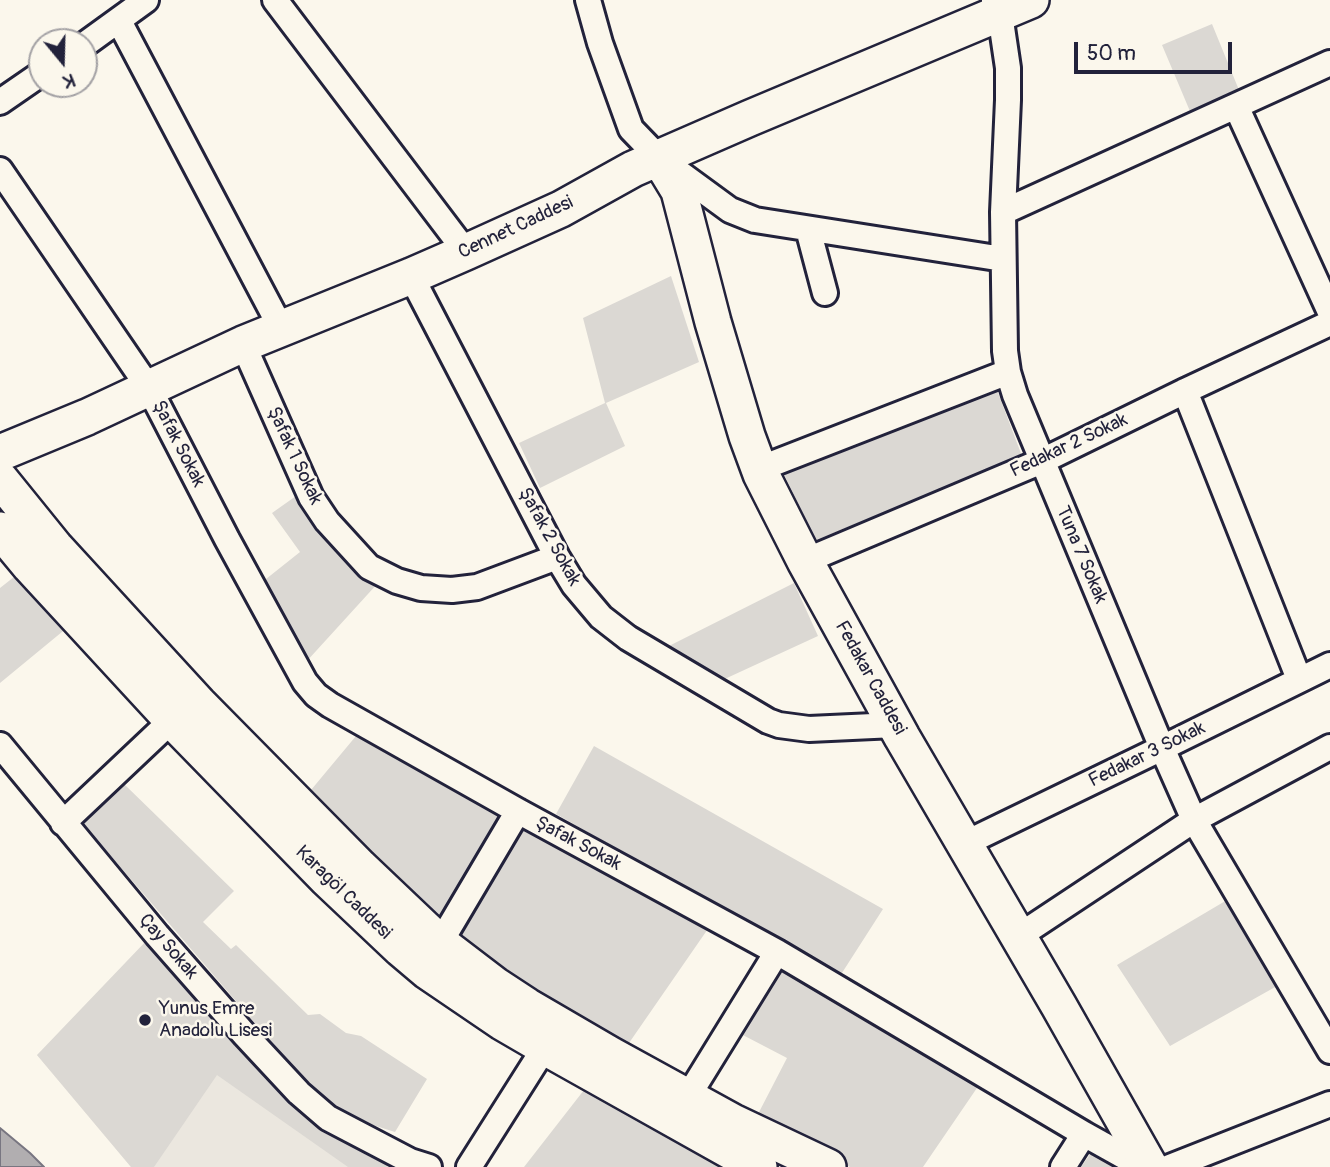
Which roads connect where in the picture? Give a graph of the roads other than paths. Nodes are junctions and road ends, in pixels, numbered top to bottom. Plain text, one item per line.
1 (146, 0) edge
2 (275, 0) edge
3 (588, 0) edge
4 (1008, 5) edge
5 (119, 20) junction
6 (98, 35) edge
7 (1330, 63) edge
8 (28, 83) edge
9 (0, 102) edge
10 (1236, 106) junction
11 (659, 158) junction
12 (0, 170) edge
13 (1003, 212) junction
14 (808, 229) junction
15 (466, 252) junction
16 (1003, 259) junction
17 (411, 276) junction
18 (825, 293) dead end
19 (1330, 312) edge
20 (1330, 323) edge
21 (281, 328) junction
22 (243, 344) junction
23 (1008, 372) junction
24 (149, 388) junction
25 (1185, 391) junction
26 (0, 453) edge
27 (1042, 461) junction
28 (759, 469) junction
29 (0, 479) edge
30 (0, 530) edge
31 (557, 557) junction
32 (805, 561) junction
33 (1330, 665) edge
34 (1298, 679) junction
35 (172, 720) junction
36 (895, 725) junction
37 (0, 745) edge
38 (1330, 747) edge
39 (1162, 748) junction
40 (518, 811) junction
41 (1195, 820) junction
42 (63, 823) junction
43 (964, 844) junction
44 (1019, 936) junction
45 (440, 943) junction
46 (777, 952) junction
47 (545, 1048) junction
48 (1330, 1051) edge
49 (687, 1098) junction
50 (1330, 1104) edge
51 (1084, 1134) junction
52 (429, 1167) edge
53 (469, 1167) edge
54 (759, 1167) edge
55 (828, 1167) edge
56 (1063, 1167) edge
57 (1143, 1167) edge
58 (1150, 1167) edge
59 (1170, 1167) edge

1 - 5 street
2 - 15 street
3 - 11 street
4 - 11 street, Cennet Caddesi
4 - 13 street, Tuna 7 Sokak
5 - 6 street
5 - 21 street
7 - 10 street
8 - 9 street
10 - 13 street
10 - 19 street
11 - 14 street
11 - 15 street, Cennet Caddesi
11 - 28 street, Fedakar Caddesi
12 - 24 street, Şafak Sokak
13 - 16 street, Tuna 7 Sokak
14 - 16 street
14 - 18 street
15 - 17 street, Cennet Caddesi
16 - 23 street, Tuna 7 Sokak
17 - 21 street, Cennet Caddesi
17 - 31 street, Şafak 2 Sokak
20 - 25 street, Fedakar 2 Sokak
21 - 22 street, Cennet Caddesi
22 - 24 street, Cennet Caddesi
22 - 31 street, Şafak 1 Sokak
23 - 27 street, Tuna 7 Sokak
23 - 28 street
24 - 26 street, Cennet Caddesi
24 - 40 street, Şafak Sokak
25 - 27 street, Fedakar 2 Sokak
25 - 34 street
27 - 32 street, Fedakar 2 Sokak
27 - 39 street, Tuna 7 Sokak
28 - 32 street, Fedakar Caddesi
29 - 45 street
30 - 35 street, Karagöl Caddesi
31 - 36 street, Şafak 2 Sokak
32 - 36 street, Fedakar Caddesi
33 - 34 street, Fedakar 3 Sokak
34 - 39 street, Fedakar 3 Sokak
35 - 42 street
35 - 47 street, Karagöl Caddesi
36 - 43 street, Fedakar Caddesi
37 - 42 street, Çay Sokak
38 - 41 street
39 - 41 street, Tuna 7 Sokak
39 - 43 street, Fedakar 3 Sokak
40 - 45 street
40 - 46 street, Şafak Sokak
41 - 44 street
41 - 48 street, Tuna 7 Sokak
42 - 52 street, Çay Sokak
43 - 44 street, Fedakar Caddesi
44 - 58 street, Fedakar Caddesi
45 - 49 street
46 - 49 street
46 - 51 street, Şafak Sokak
47 - 53 street
47 - 54 street, Karagöl Caddesi
49 - 55 street
50 - 59 street
51 - 56 street
51 - 57 street, Şafak Sokak

